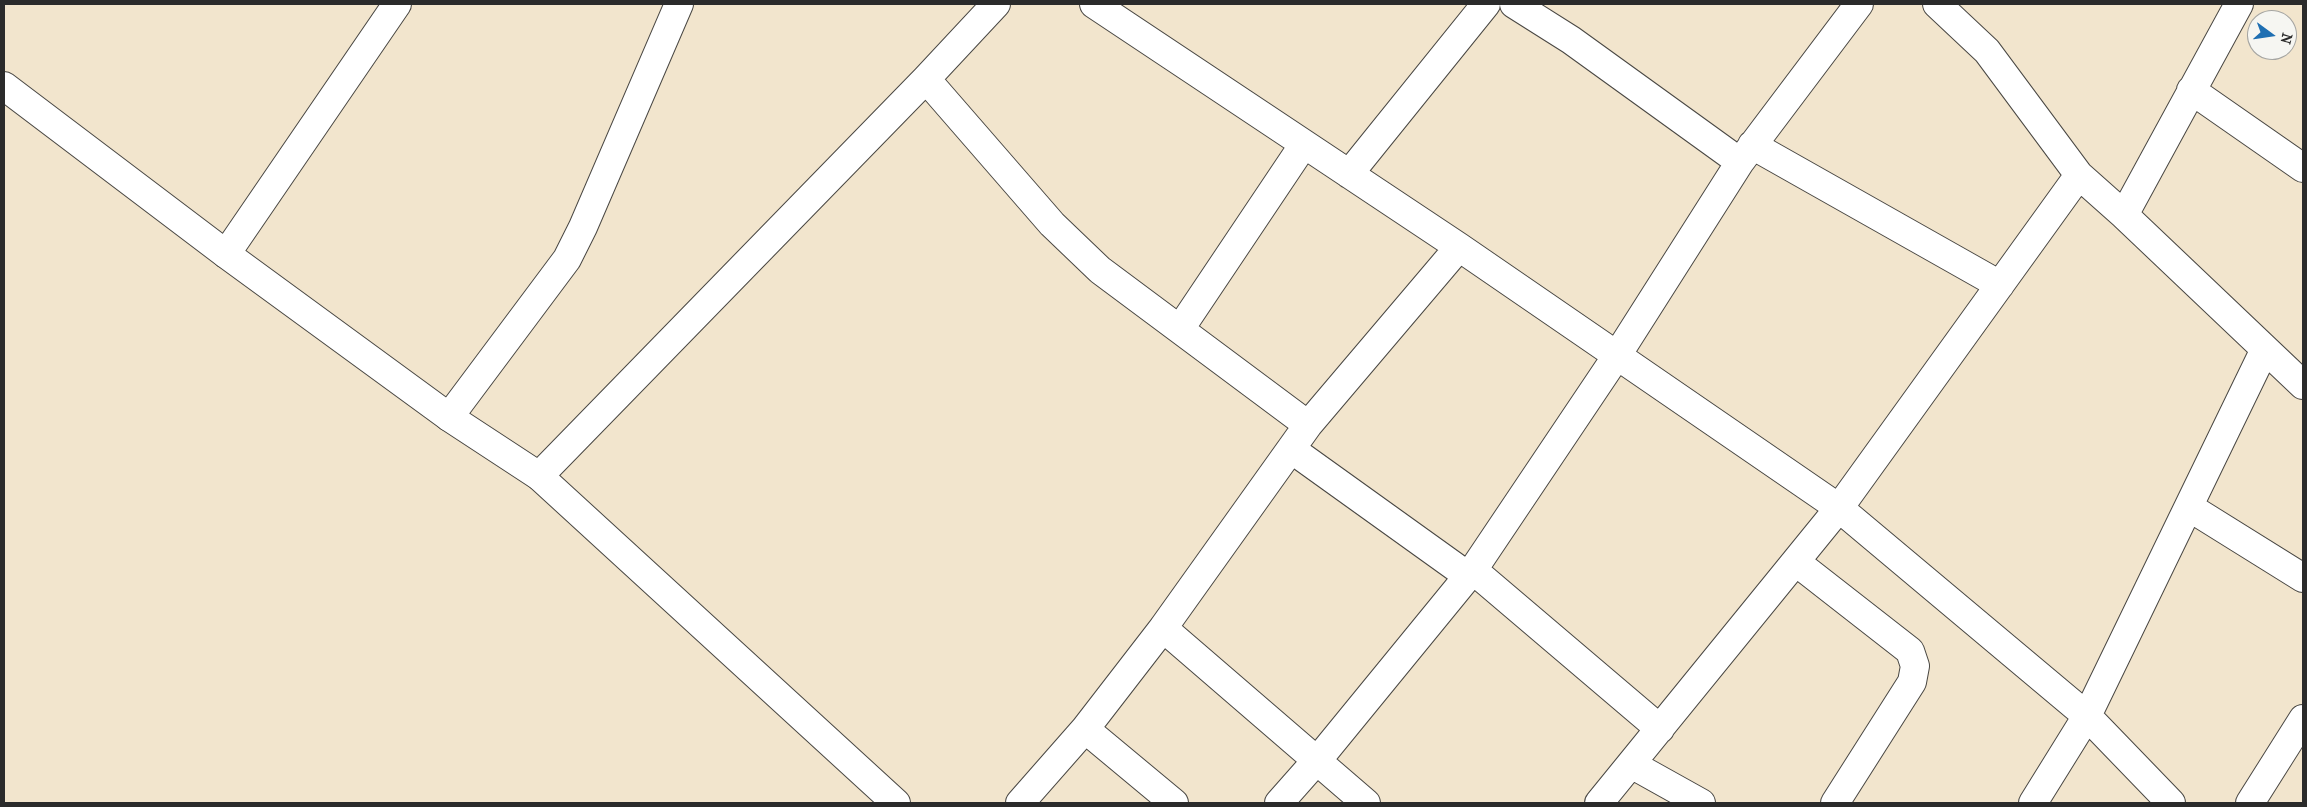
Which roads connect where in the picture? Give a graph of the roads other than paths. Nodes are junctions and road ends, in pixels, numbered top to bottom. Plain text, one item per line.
1 (397, 4) edge
2 (679, 4) edge
3 (996, 4) edge
4 (1094, 4) edge
5 (1486, 4) edge
6 (1514, 4) edge
7 (1859, 4) edge
8 (1937, 4) edge
9 (2239, 4) edge
10 (926, 79) junction
11 (4, 86) edge
12 (2191, 90) junction
13 (1304, 144) junction
14 (1746, 154) junction
15 (2303, 168) edge
16 (1349, 174) junction
17 (2079, 175) junction
18 (2124, 215) junction
19 (1459, 247) junction
20 (226, 254) junction
21 (2000, 285) junction
22 (1180, 329) junction
23 (2265, 349) junction
24 (1616, 357) junction
25 (2303, 384) edge
26 (449, 417) junction
27 (1308, 425) junction
28 (1291, 449) junction
29 (539, 476) junction
30 (2189, 507) junction
31 (1839, 508) junction
32 (1796, 562) junction
33 (1470, 573) junction
34 (2303, 578) edge
35 (1163, 628) junction
36 (2087, 716) junction
37 (2303, 719) edge
38 (1085, 729) junction
39 (1660, 729) junction
40 (1316, 761) junction
41 (1631, 764) junction
42 (896, 803) edge
43 (1020, 803) edge
44 (1174, 803) edge
45 (1279, 803) edge
46 (1366, 803) edge
47 (1600, 803) edge
48 (1701, 803) edge
49 (1835, 803) edge
50 (2032, 803) edge
51 (2171, 803) edge
52 (2250, 803) edge

1 - 20 street
2 - 26 street
3 - 10 street
4 - 13 street
5 - 16 street
6 - 14 street
7 - 14 street
8 - 17 street
9 - 12 street
10 - 22 street
10 - 29 street
11 - 20 street
12 - 15 street
12 - 18 street
13 - 16 street
13 - 22 street
14 - 21 street
14 - 24 street
16 - 19 street
17 - 18 street
17 - 21 street
18 - 23 street
19 - 24 street
19 - 27 street
20 - 26 street
21 - 31 street
22 - 27 street
23 - 25 street
23 - 30 street
24 - 31 street
24 - 33 street
26 - 29 street
27 - 28 street
28 - 33 street
28 - 35 street
29 - 42 street
30 - 34 street
30 - 36 street
31 - 32 street
31 - 36 street
32 - 39 street
32 - 49 street
33 - 39 street
33 - 40 street
35 - 38 street
35 - 40 street
36 - 50 street
36 - 51 street
37 - 52 street
38 - 43 street
38 - 44 street
39 - 41 street
40 - 45 street
40 - 46 street
41 - 47 street
41 - 48 street

